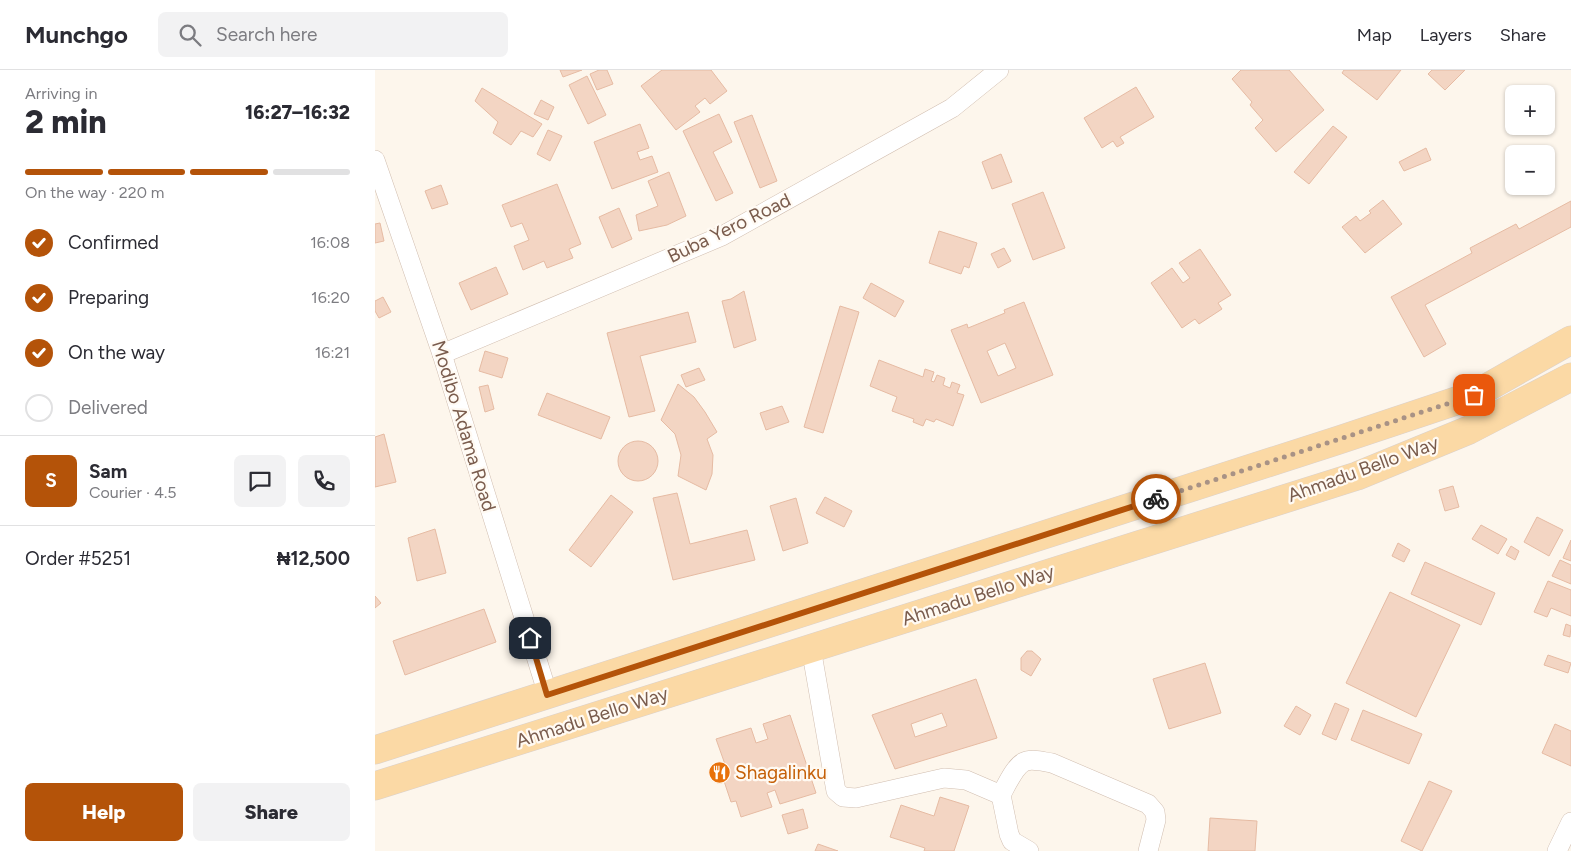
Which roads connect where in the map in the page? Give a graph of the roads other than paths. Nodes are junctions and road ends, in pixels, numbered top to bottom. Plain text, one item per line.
1 (999, 70) edge
2 (375, 160) edge
3 (1571, 340) edge
4 (442, 354) junction
5 (1571, 377) edge
6 (811, 648) junction
7 (547, 695) junction
8 (375, 750) edge
9 (375, 786) edge
10 (1001, 795) junction
11 (1571, 822) edge
12 (1029, 851) edge
13 (1148, 851) edge
14 (1557, 851) edge

1 - 4 street, Buba Yero Road
2 - 4 street, Modibo Adama Road
3 - 7 main road, Ahmadu Bello Way
4 - 7 street, Modibo Adama Road
5 - 6 main road, Ahmadu Bello Way
6 - 9 main road, Ahmadu Bello Way
6 - 10 street
7 - 8 main road, Ahmadu Bello Way
10 - 12 street
10 - 13 street
11 - 14 street

